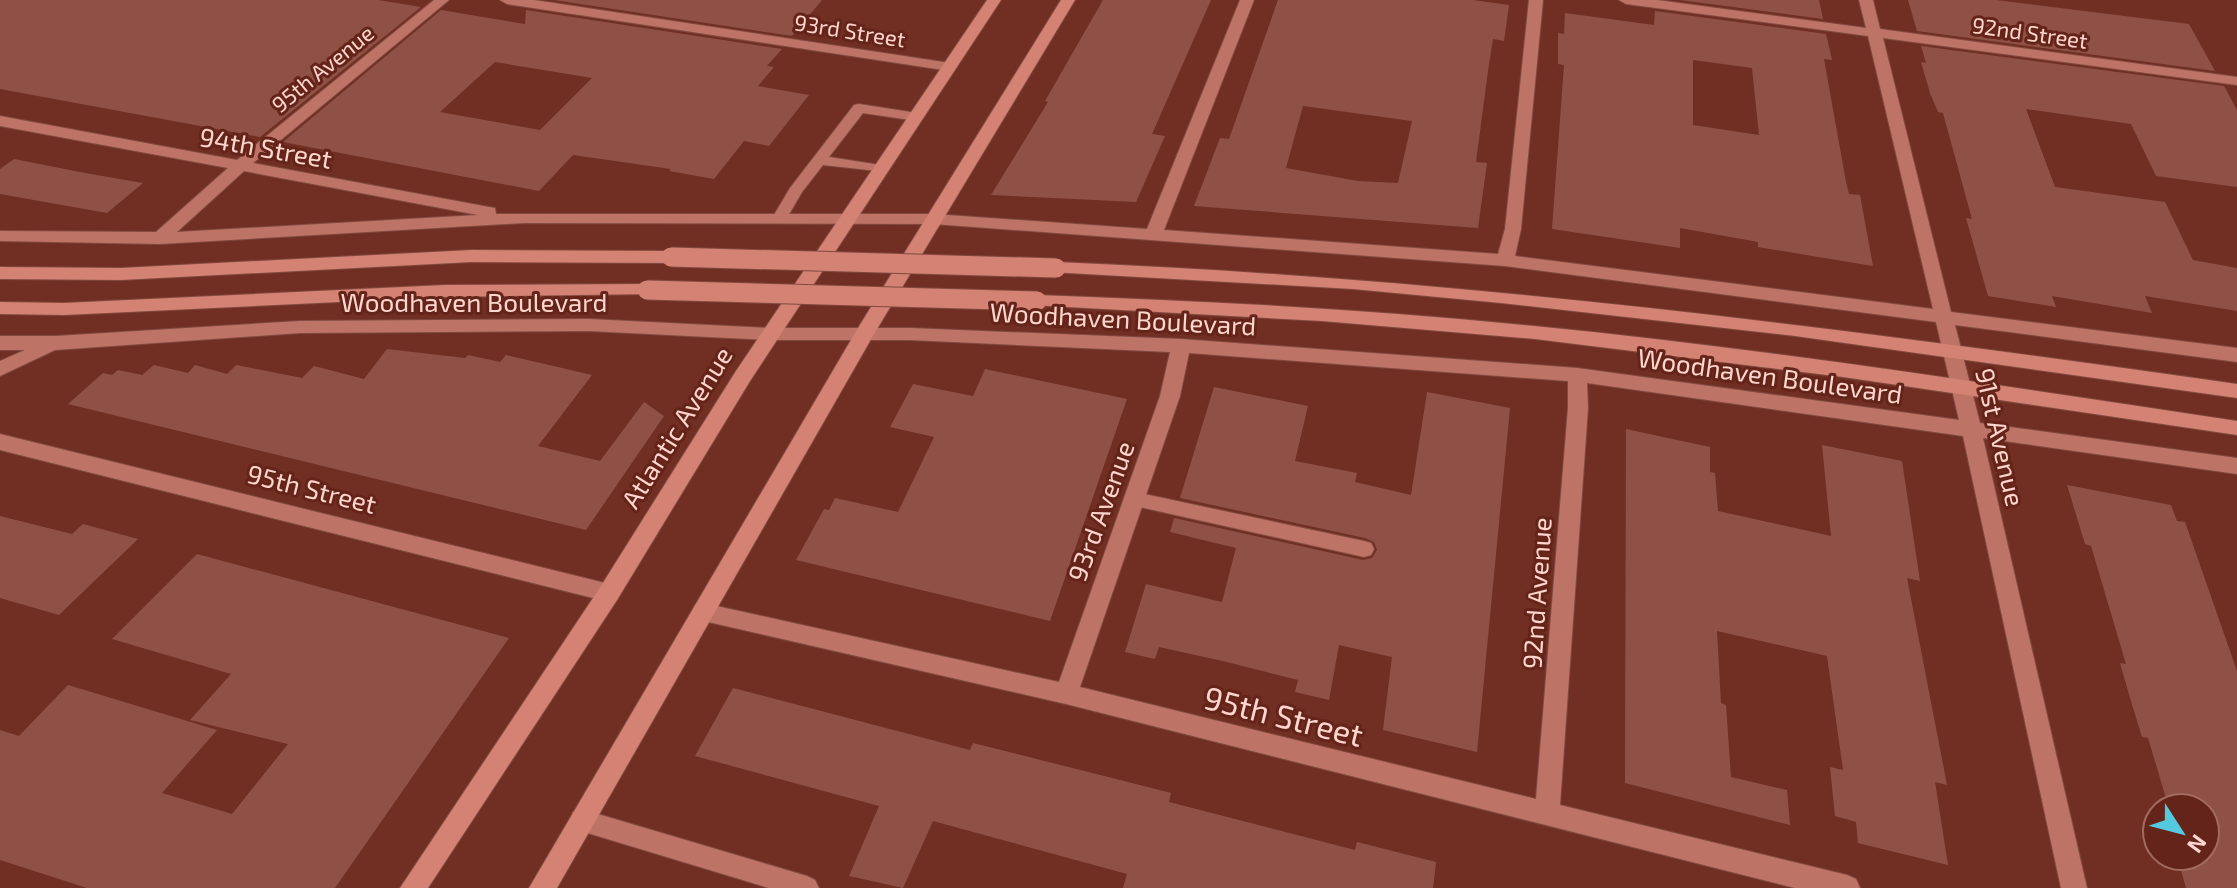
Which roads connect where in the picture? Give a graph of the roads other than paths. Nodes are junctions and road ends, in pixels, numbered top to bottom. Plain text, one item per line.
1 (442, 0) edge
2 (507, 0) edge
3 (994, 0) edge
4 (1068, 0) edge
5 (1247, 0) edge
6 (1536, 0) edge
7 (1626, 0) edge
8 (1866, 0) edge
9 (1874, 33) junction
10 (950, 67) junction
11 (2237, 81) edge
12 (917, 117) junction
13 (0, 121) edge
14 (819, 160) junction
15 (239, 167) junction
16 (882, 169) junction
17 (524, 218) junction
18 (933, 219) junction
19 (779, 220) junction
20 (848, 221) junction
21 (1154, 233) junction
22 (0, 236) edge
23 (160, 238) junction
24 (1505, 260) junction
25 (0, 273) edge
26 (0, 308) edge
27 (1943, 315) junction
28 (865, 333) junction
29 (771, 334) junction
30 (0, 343) edge
31 (56, 343) junction
32 (1181, 346) junction
33 (1952, 351) junction
34 (2237, 355) edge
35 (0, 369) edge
36 (1577, 375) junction
37 (1961, 387) junction
38 (2237, 391) edge
39 (1971, 428) junction
40 (2237, 428) edge
41 (0, 442) edge
42 (2237, 466) edge
43 (1135, 499) junction
44 (1364, 549) dead end
45 (609, 593) junction
46 (703, 612) junction
47 (1066, 694) junction
48 (1547, 814) junction
49 (581, 820) junction
50 (413, 888) edge
51 (542, 888) edge
52 (807, 888) edge
53 (1847, 888) edge
54 (2074, 888) edge

1 - 15 street, 95th Avenue
2 - 10 street, 93rd Street
3 - 10 main road, Atlantic Avenue
4 - 18 main road
5 - 21 street
6 - 24 street
7 - 9 street, 92nd Street
8 - 9 street, 91st Avenue
9 - 11 street, 92nd Street
9 - 27 street, 91st Avenue
10 - 12 main road, Atlantic Avenue
12 - 14 lane
12 - 16 main road, Atlantic Avenue
13 - 15 street, 94th Street
14 - 16 lane
14 - 19 lane
15 - 17 street, 94th Street
15 - 23 street, 95th Avenue
16 - 20 main road, Atlantic Avenue
17 - 19 street
17 - 23 street
18 - 20 street
18 - 21 street
18 - 28 main road
19 - 20 street
20 - 29 main road, Atlantic Avenue
21 - 24 street
22 - 23 street
24 - 27 street
25 - 33 main road, Woodhaven Boulevard, bridge
26 - 37 main road, Woodhaven Boulevard, bridge
27 - 33 street, 91st Avenue
27 - 34 street
28 - 29 street, Woodhaven Boulevard
28 - 32 street, Woodhaven Boulevard
28 - 46 main road
29 - 31 street, Woodhaven Boulevard
29 - 45 main road, Atlantic Avenue
30 - 31 street, Woodhaven Boulevard
31 - 35 street
32 - 36 street, Woodhaven Boulevard
32 - 43 street, 93rd Avenue
33 - 37 street, 91st Avenue
33 - 38 main road, Woodhaven Boulevard
36 - 39 street, Woodhaven Boulevard
36 - 48 street, 92nd Avenue
37 - 39 street, 91st Avenue
37 - 40 main road, Woodhaven Boulevard
39 - 42 street, Woodhaven Boulevard
39 - 54 street, 91st Avenue
41 - 45 street, 95th Street
43 - 44 lane
43 - 47 street, 93rd Avenue
45 - 50 main road, Atlantic Avenue
46 - 47 street, 95th Street
46 - 49 main road
47 - 48 street, 95th Street
48 - 53 street, 95th Street
49 - 51 main road
49 - 52 lane

